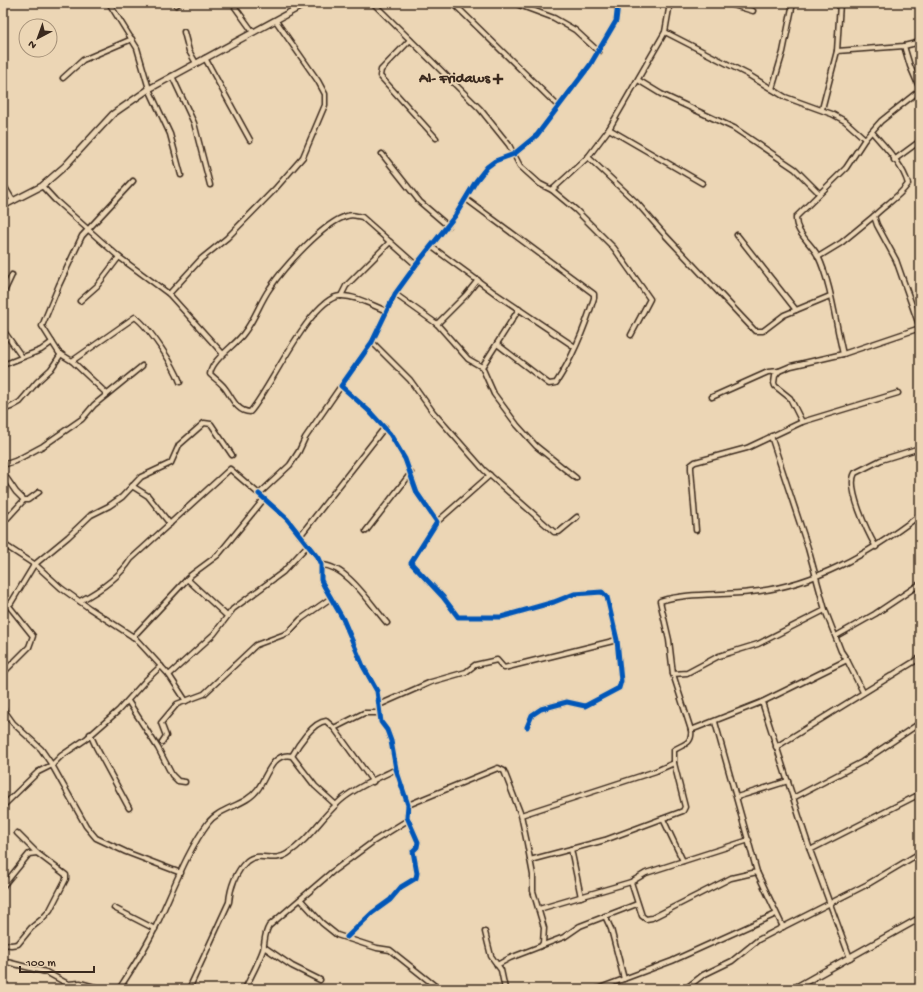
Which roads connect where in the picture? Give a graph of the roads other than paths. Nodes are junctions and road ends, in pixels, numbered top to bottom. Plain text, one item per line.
1 (110, 3) edge
2 (232, 3) edge
3 (307, 3) edge
4 (373, 3) edge
5 (453, 3) edge
6 (618, 3) edge
7 (670, 3) edge
8 (726, 3) edge
9 (793, 3) edge
10 (840, 3) edge
11 (519, 5) dead end
12 (753, 11) dead end
13 (276, 21) junction
14 (184, 32) dead end
15 (253, 32) junction
16 (665, 32) junction
17 (132, 39) junction
18 (410, 40) junction
19 (920, 42) edge
20 (904, 46) junction
21 (837, 51) junction
22 (598, 52) junction
23 (205, 58) junction
24 (196, 63) junction
25 (172, 76) junction
26 (63, 78) dead end
27 (638, 80) junction
28 (149, 89) junction
29 (772, 89) junction
30 (920, 90) edge
31 (558, 106) junction
32 (822, 109) junction
33 (609, 129) junction
34 (872, 132) junction
35 (436, 138) dead end
36 (865, 139) junction
37 (250, 140) dead end
38 (920, 141) edge
39 (382, 154) dead end
40 (514, 154) junction
41 (588, 157) junction
42 (894, 160) junction
43 (181, 175) dead end
44 (133, 181) dead end
45 (702, 183) dead end
46 (3, 184) edge
47 (210, 185) dead end
48 (42, 186) junction
49 (552, 190) junction
50 (819, 193) junction
51 (466, 199) junction
52 (13, 201) junction
53 (3, 206) edge
54 (874, 216) junction
55 (448, 226) junction
56 (88, 229) junction
57 (737, 235) dead end
58 (390, 242) junction
59 (432, 247) junction
60 (118, 257) junction
61 (818, 257) junction
62 (416, 265) junction
63 (12, 275) dead end
64 (478, 280) junction
65 (3, 294) edge
66 (169, 294) junction
67 (395, 294) junction
68 (341, 296) junction
69 (830, 296) junction
70 (80, 301) dead end
71 (519, 309) junction
72 (796, 310) junction
73 (387, 311) junction
74 (437, 324) junction
75 (3, 330) edge
76 (631, 335) dead end
77 (52, 342) junction
78 (372, 342) junction
79 (496, 344) junction
80 (575, 347) junction
81 (62, 354) junction
82 (222, 354) junction
83 (843, 354) junction
84 (22, 357) junction
85 (72, 361) junction
86 (3, 365) edge
87 (142, 366) dead end
88 (482, 367) junction
89 (779, 371) junction
90 (180, 382) dead end
91 (341, 386) junction
92 (107, 394) junction
93 (898, 394) dead end
94 (712, 397) dead end
95 (3, 410) edge
96 (802, 422) junction
97 (384, 427) junction
98 (771, 436) junction
99 (920, 448) edge
100 (232, 455) dead end
101 (3, 465) edge
102 (3, 473) edge
103 (411, 473) junction
104 (490, 475) junction
105 (576, 478) dead end
106 (132, 486) junction
107 (39, 492) dead end
108 (260, 494) junction
109 (264, 498) junction
110 (24, 500) junction
111 (920, 515) edge
112 (577, 517) dead end
113 (437, 522) junction
114 (3, 523) edge
115 (170, 524) junction
116 (696, 530) dead end
117 (366, 531) dead end
118 (300, 536) junction
119 (3, 544) edge
120 (307, 546) junction
121 (876, 547) junction
122 (34, 564) junction
123 (321, 565) junction
124 (816, 577) junction
125 (187, 579) junction
126 (920, 584) edge
127 (331, 598) junction
128 (80, 601) junction
129 (3, 605) edge
130 (9, 606) junction
131 (825, 610) junction
132 (227, 616) junction
133 (387, 623) dead end
134 (133, 636) junction
135 (836, 636) junction
136 (617, 640) junction
137 (920, 658) edge
138 (848, 660) junction
139 (161, 666) junction
140 (3, 673) edge
141 (673, 674) junction
142 (169, 675) junction
143 (863, 692) junction
144 (128, 700) junction
145 (186, 701) junction
146 (762, 702) junction
147 (379, 705) junction
148 (3, 709) edge
149 (379, 713) junction
150 (715, 722) junction
151 (920, 723) edge
152 (527, 727) dead end
153 (334, 728) junction
154 (691, 730) junction
155 (90, 734) junction
156 (162, 742) dead end
157 (776, 747) junction
158 (292, 756) junction
159 (674, 763) junction
160 (52, 765) junction
161 (396, 770) junction
162 (788, 781) junction
163 (185, 782) dead end
164 (373, 782) junction
165 (920, 794) edge
166 (737, 797) junction
167 (793, 798) junction
168 (336, 805) junction
169 (408, 805) junction
170 (3, 806) edge
171 (129, 808) dead end
172 (521, 815) junction
173 (663, 819) junction
174 (408, 820) junction
175 (17, 832) dead end
176 (749, 840) junction
177 (571, 849) junction
178 (810, 850) junction
179 (37, 853) junction
180 (920, 853) edge
181 (530, 860) junction
182 (683, 861) junction
183 (757, 872) junction
184 (181, 874) junction
185 (630, 882) junction
186 (3, 886) edge
187 (581, 897) junction
188 (301, 900) junction
189 (637, 904) junction
190 (830, 904) junction
191 (114, 908) dead end
192 (539, 909) junction
193 (776, 914) junction
194 (605, 916) junction
195 (920, 918) edge
196 (783, 927) junction
197 (155, 929) junction
198 (485, 932) dead end
199 (347, 937) junction
200 (3, 944) edge
201 (543, 945) junction
202 (264, 947) junction
203 (850, 958) junction
204 (3, 961) edge
205 (497, 965) junction
206 (624, 978) junction
207 (320, 980) dead end
208 (804, 987) edge
209 (102, 989) edge
210 (119, 989) edge
211 (189, 989) edge
212 (245, 989) edge
213 (439, 989) edge
214 (494, 989) edge
215 (499, 989) edge
216 (505, 989) edge
217 (597, 989) edge
218 (685, 989) edge
219 (793, 989) edge

1 - 17 street
2 - 15 street
3 - 13 street
4 - 18 street
5 - 31 street
6 - 22 street
7 - 16 street
8 - 12 street
9 - 29 street
10 - 21 street
11 - 22 street
13 - 15 street
13 - 66 street
14 - 24 street
15 - 23 street
16 - 27 street
16 - 29 street
17 - 26 street
17 - 28 street
18 - 35 street
18 - 40 street
19 - 20 street
20 - 21 street
20 - 30 street
21 - 32 street
22 - 31 street
23 - 24 street
23 - 37 street
24 - 25 street
25 - 28 street
25 - 47 street
27 - 33 street
27 - 50 street
28 - 43 street
28 - 48 street
29 - 32 street
30 - 34 street
31 - 40 street
32 - 36 street
33 - 41 street
33 - 45 street
34 - 36 street
34 - 42 street
36 - 50 street
38 - 42 street
39 - 55 street
40 - 49 street
40 - 51 street
41 - 49 street
41 - 72 street
42 - 54 street
44 - 56 street
46 - 52 street
48 - 52 street
48 - 56 street
49 - 76 street
50 - 61 street
51 - 55 street
51 - 80 street
52 - 53 street
54 - 61 street
54 - 83 street
55 - 59 street
56 - 60 street
56 - 77 street
57 - 72 street
58 - 62 street
58 - 68 street
58 - 82 street
59 - 62 street
59 - 64 street
60 - 66 street
60 - 70 street
61 - 69 street
62 - 67 street
63 - 65 street
64 - 71 street
64 - 74 street
66 - 82 street
67 - 73 street
67 - 74 street
68 - 73 street
68 - 82 street
69 - 72 street
69 - 83 street
71 - 79 street
71 - 80 street
73 - 78 street
74 - 88 street
75 - 84 street
77 - 81 street
77 - 84 street
78 - 91 street
78 - 104 street
79 - 80 street
79 - 88 street
81 - 85 street
81 - 95 street
83 - 89 street
84 - 86 street
85 - 90 street
85 - 92 street
87 - 92 street
88 - 105 street
89 - 94 street
89 - 96 street
91 - 97 street
91 - 108 street
92 - 101 street
93 - 96 street
96 - 98 street
97 - 103 street
97 - 118 street
98 - 116 street
98 - 124 street
99 - 121 street
100 - 106 street
102 - 110 street
103 - 113 street
103 - 117 street
104 - 112 street
104 - 113 street
106 - 115 street
106 - 122 street
107 - 110 street
108 - 109 street
108 - 115 street
109 - 118 street
109 - 125 street
110 - 114 street
111 - 121 street
113 - 136 street
115 - 128 street
118 - 120 street
119 - 122 street
120 - 123 street
120 - 132 street
121 - 124 street
122 - 128 street
122 - 130 street
123 - 127 street
123 - 133 street
124 - 131 street
124 - 141 street
125 - 132 street
125 - 134 street
126 - 135 street
127 - 145 street
127 - 147 street
128 - 134 street
129 - 130 street
130 - 140 street
131 - 135 street
131 - 141 street
132 - 142 street
134 - 139 street
135 - 138 street
136 - 147 street
136 - 152 street
137 - 143 street
138 - 143 street
138 - 146 street
139 - 142 street
139 - 144 street
141 - 154 street
142 - 145 street
143 - 157 street
144 - 155 street
144 - 163 street
145 - 156 street
146 - 150 street
146 - 157 street
147 - 149 street
148 - 160 street
149 - 153 street
149 - 161 street
150 - 154 street
150 - 166 street
151 - 167 street
153 - 158 street
153 - 164 street
154 - 159 street
155 - 160 street
155 - 171 street
157 - 162 street
158 - 168 street
158 - 184 street
159 - 172 street
159 - 173 street
160 - 170 street
160 - 184 street
161 - 164 street
161 - 169 street
162 - 166 street
162 - 167 street
164 - 168 street
165 - 178 street
166 - 176 street
167 - 178 street
168 - 211 street
169 - 172 street
169 - 174 street
172 - 181 street
173 - 177 street
173 - 182 street
174 - 188 street
174 - 199 street
175 - 179 street
176 - 182 street
176 - 183 street
177 - 181 street
177 - 187 street
178 - 190 street
179 - 186 street
179 - 200 street
180 - 190 street
181 - 192 street
182 - 185 street
183 - 189 street
183 - 193 street
184 - 197 street
185 - 187 street
185 - 189 street
187 - 192 street
188 - 199 street
188 - 202 street
189 - 194 street
190 - 196 street
190 - 203 street
191 - 197 street
192 - 201 street
193 - 196 street
193 - 206 street
194 - 201 street
194 - 206 street
195 - 203 street
196 - 218 street
197 - 210 street
198 - 205 street
199 - 213 street
201 - 205 street
202 - 207 street
202 - 212 street
203 - 208 street
204 - 209 street
205 - 216 street
206 - 217 street
208 - 219 street
214 - 215 street

